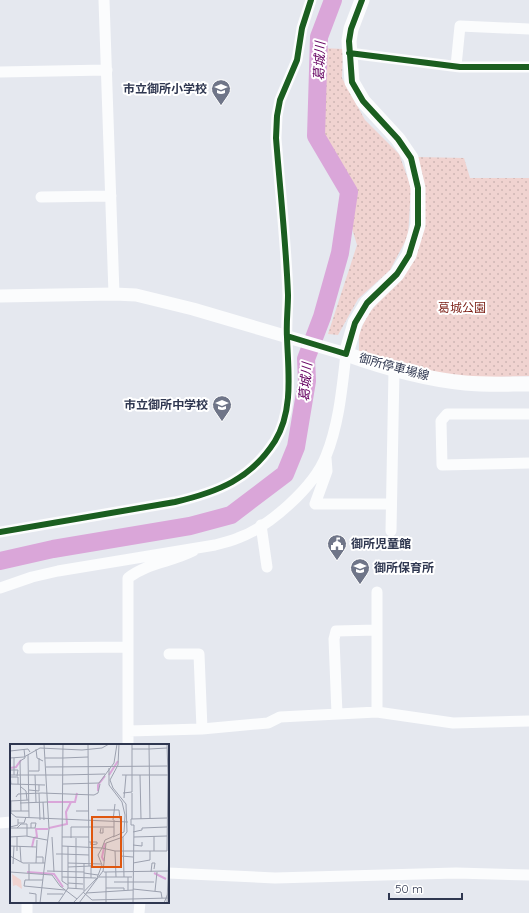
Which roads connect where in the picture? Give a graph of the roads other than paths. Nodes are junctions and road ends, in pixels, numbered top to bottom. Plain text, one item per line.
1 (104, 0) edge
2 (311, 0) edge
3 (362, 0) edge
4 (529, 29) edge
5 (349, 53) junction
6 (456, 66) junction
7 (529, 67) edge
8 (106, 70) junction
9 (0, 72) edge
10 (111, 196) junction
11 (41, 197) dead end
12 (114, 294) junction
13 (0, 296) edge
14 (292, 338) junction
15 (340, 353) junction
16 (394, 370) junction
17 (529, 384) edge
18 (529, 414) edge
19 (326, 458) junction
20 (529, 463) edge
21 (391, 504) junction
22 (261, 525) junction
23 (391, 531) dead end
24 (0, 532) edge
25 (199, 548) junction
26 (267, 567) dead end
27 (0, 588) edge
28 (377, 592) dead end
29 (378, 630) junction
30 (128, 647) junction
31 (28, 648) dead end
32 (169, 654) dead end
33 (377, 712) junction
34 (337, 714) junction
35 (529, 721) edge
36 (202, 729) junction
37 (128, 731) junction
38 (128, 744) edge
39 (10, 822) edge
40 (0, 823) edge
41 (169, 873) edge
42 (529, 875) edge
43 (140, 903) edge
44 (139, 913) edge

1 - 8 street
2 - 14 street
3 - 5 main road, 御所停車場線
4 - 6 street
5 - 6 street
5 - 15 main road, 御所停車場線
6 - 7 street
8 - 9 street
8 - 10 street
10 - 11 street
10 - 12 street
12 - 13 street
12 - 14 street
14 - 15 street
14 - 24 street
15 - 16 main road, 御所停車場線
15 - 19 street
16 - 17 main road, 御所停車場線
16 - 21 street
18 - 20 street
19 - 21 street
19 - 22 street
21 - 23 street
22 - 25 street
22 - 26 street
25 - 27 street
25 - 30 street
28 - 29 street
29 - 33 street
29 - 34 street
30 - 31 street
30 - 37 street
32 - 36 street
33 - 34 street
33 - 35 street
34 - 36 street
36 - 37 street
37 - 38 street
39 - 40 street
41 - 42 street
43 - 44 street

